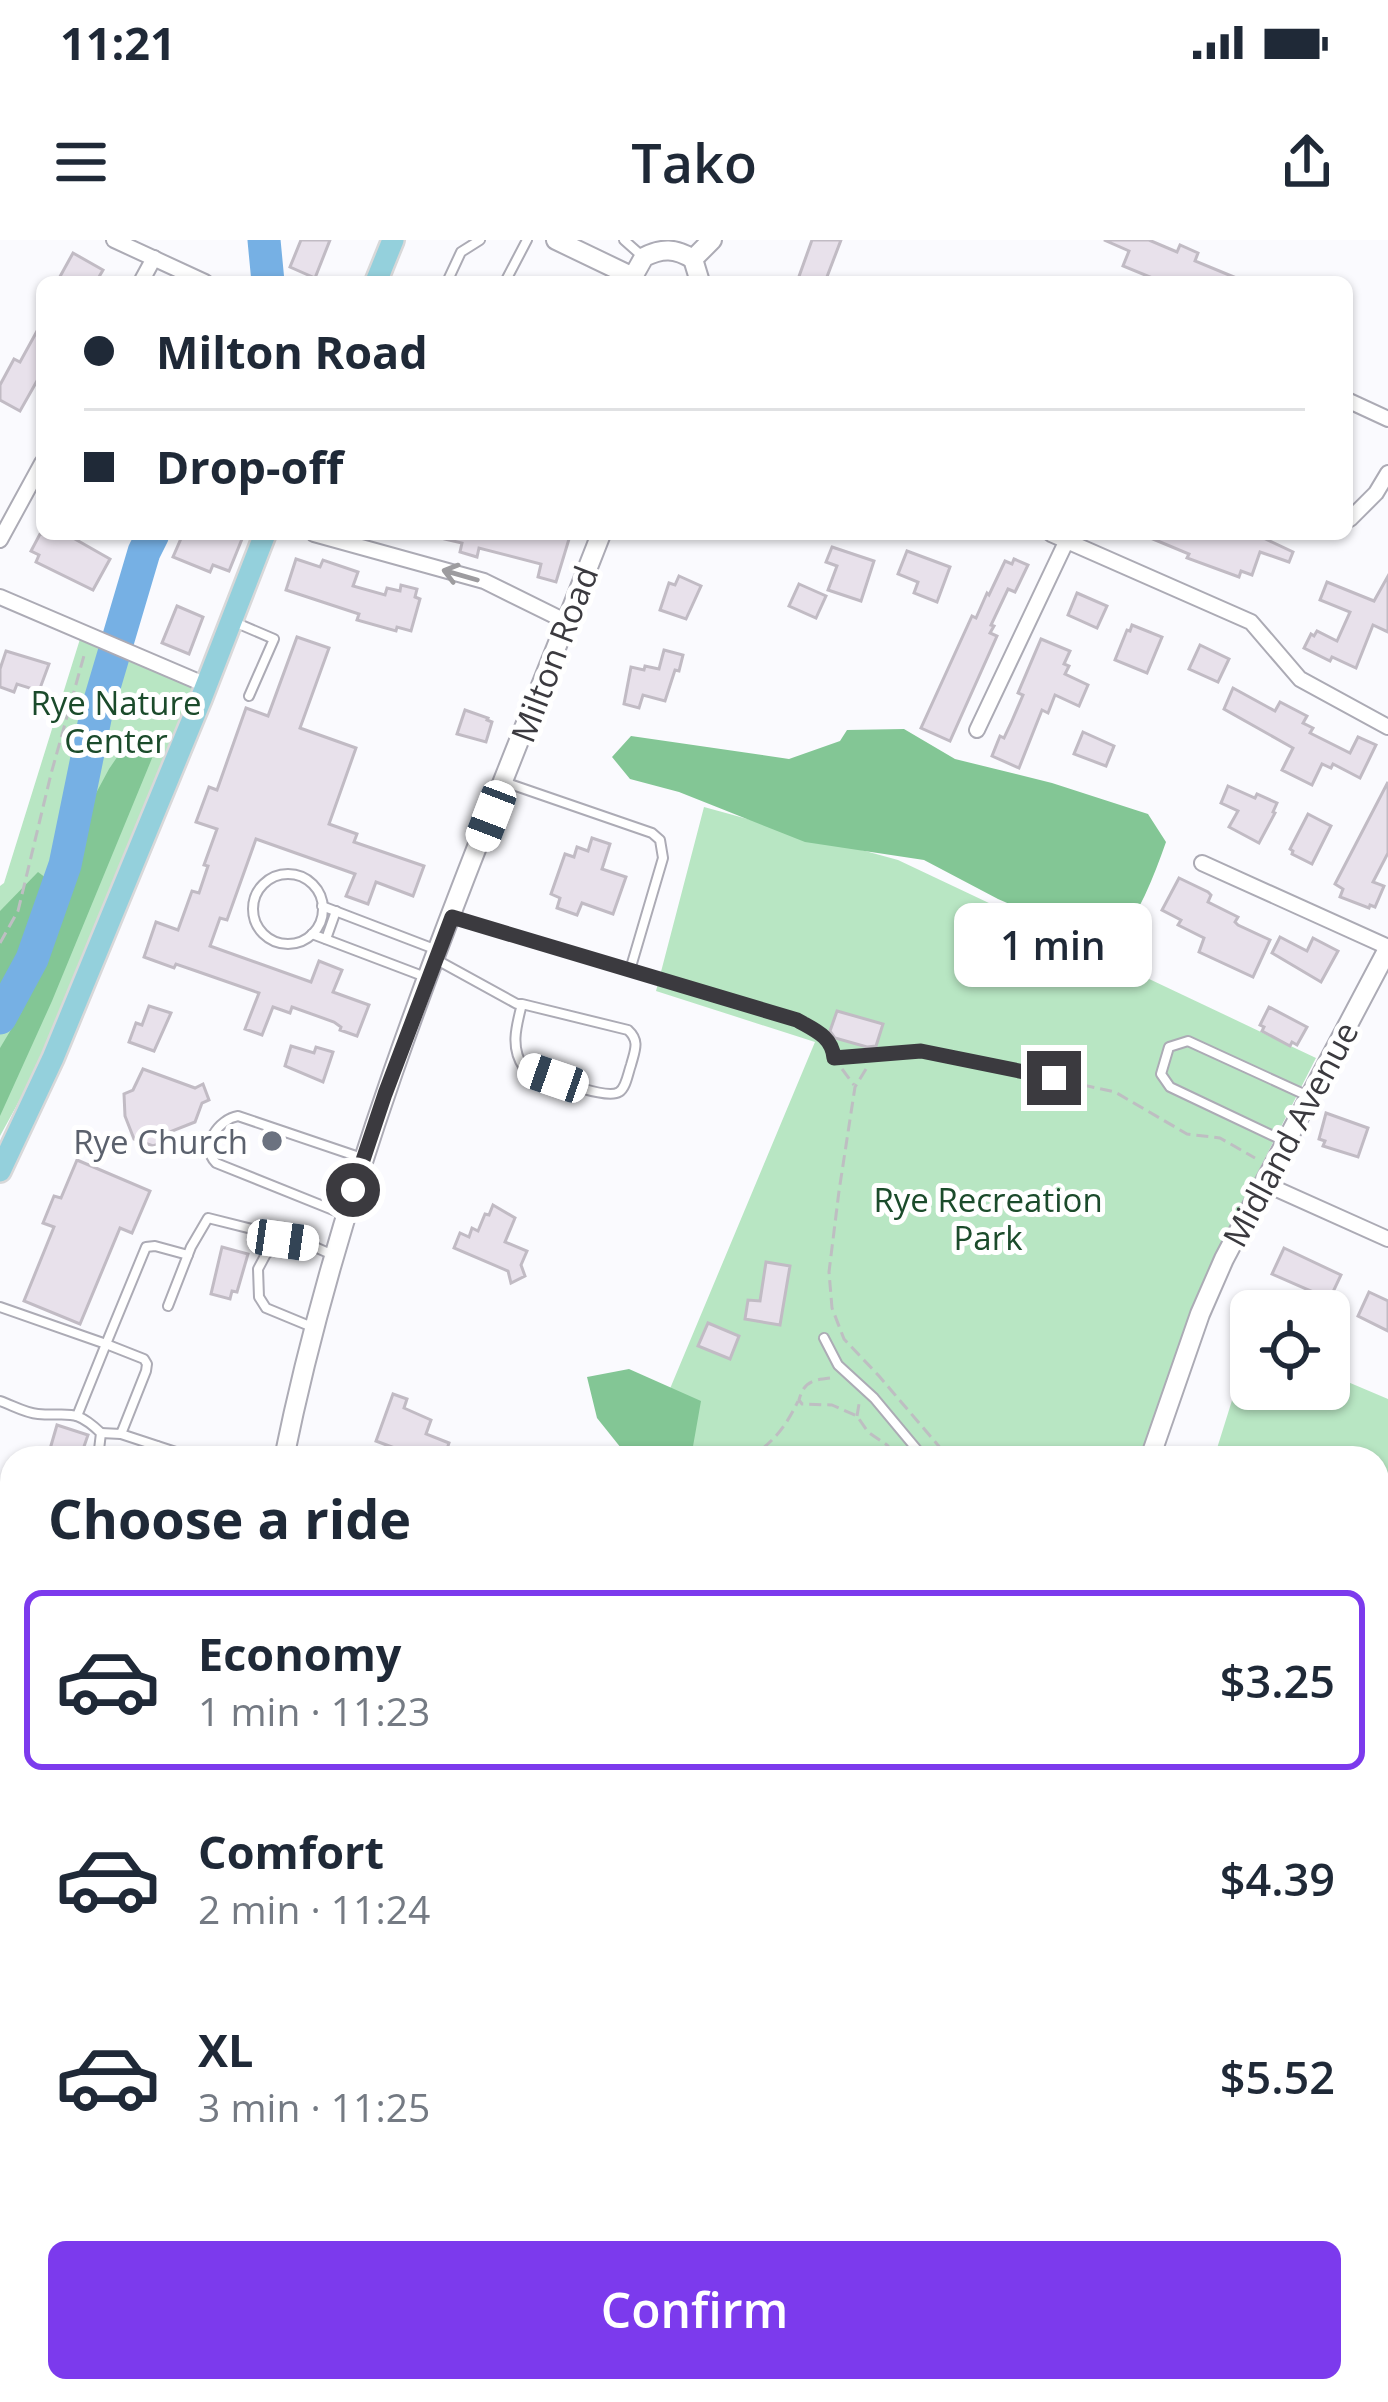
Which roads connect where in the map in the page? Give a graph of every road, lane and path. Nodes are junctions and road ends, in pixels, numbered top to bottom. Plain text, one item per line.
1 (114, 240) edge
2 (393, 240) edge
3 (480, 240) edge
4 (527, 240) edge
5 (556, 240) edge
6 (624, 240) edge
7 (712, 240) edge
8 (644, 257) junction
9 (154, 258) junction
10 (693, 259) junction
11 (144, 276) edge
12 (193, 276) edge
13 (378, 276) edge
14 (450, 276) edge
15 (508, 276) edge
16 (624, 276) edge
17 (632, 276) edge
18 (698, 276) edge
19 (1353, 403) edge
20 (1388, 418) edge
21 (1388, 473) edge
22 (36, 475) edge
23 (1353, 516) edge
24 (0, 540) edge
25 (263, 540) edge
26 (336, 540) edge
27 (600, 540) edge
28 (1067, 540) joint
29 (0, 597) edge
30 (231, 621) junction
31 (567, 622) junction
32 (94, 637) junction
33 (206, 685) junction
34 (250, 696) dead end
35 (1388, 727) edge
36 (977, 730) dead end
37 (504, 782) junction
38 (1202, 863) dead end
39 (322, 906) junction
40 (336, 911) junction
41 (452, 917) junction
42 (312, 934) junction
43 (326, 939) junction
44 (0, 943) edge
45 (1388, 948) edge
46 (434, 963) junction
47 (630, 970) junction
48 (522, 1004) junction
49 (874, 1055) junction
50 (834, 1058) junction
51 (1054, 1078) joint
52 (855, 1087) junction
53 (1309, 1097) junction
54 (1286, 1141) junction
55 (364, 1158) junction
56 (1255, 1158) dead end
57 (0, 1171) edge
58 (1263, 1183) junction
59 (345, 1215) junction
60 (283, 1240) junction
61 (1388, 1240) edge
62 (188, 1255) junction
63 (333, 1255) junction
64 (168, 1306) dead end
65 (0, 1307) edge
66 (313, 1328) junction
67 (824, 1338) dead end
68 (106, 1344) junction
69 (862, 1357) junction
70 (852, 1364) dead end
71 (838, 1376) dead end
72 (799, 1400) junction
73 (0, 1401) edge
74 (77, 1416) junction
75 (101, 1433) junction
76 (121, 1434) junction
77 (99, 1446) edge
78 (157, 1446) edge
79 (287, 1446) edge
80 (766, 1446) edge
81 (889, 1446) edge
82 (913, 1446) edge
83 (939, 1446) edge
84 (1154, 1446) edge

1 - 9 street
2 - 13 main road
3 - 14 lane
4 - 15 lane
5 - 16 street
6 - 8 lane
7 - 10 street
8 - 10 street
8 - 17 street
9 - 11 street
9 - 12 street
10 - 18 street
19 - 20 street
21 - 23 street
22 - 24 street
25 - 30 main road
31 -> 26 street
27 - 31 street, Milton Road
28 - 35 street
28 - 36 street
29 - 32 street
30 - 33 main road
30 - 34 lane
31 - 37 street, Milton Road
32 - 33 street
32 - 44 path
33 - 57 main road
37 - 41 street, Milton Road
37 - 47 lane
38 - 45 street
39 - 40 lane
39 - 42 lane
39 - 42 lane
40 - 43 lane
40 - 46 lane
41 - 46 street, Milton Road
41 - 47 lane
42 - 43 lane
43 - 46 lane
45 - 53 street, Midland Avenue
46 - 48 lane
46 - 55 street, Milton Road
47 - 50 lane
48 - 48 lane
49 - 50 lane
49 - 51 lane
49 - 52 path
50 - 52 path
51 - 56 path
52 - 69 path
53 - 54 street, Midland Avenue
53 - 54 lane
54 - 58 street, Midland Avenue
55 - 59 street, Milton Road
55 - 59 lane
58 - 61 street
58 - 84 street, Midland Avenue
59 - 63 street, Milton Road
60 - 62 lane
60 - 63 lane
60 - 66 lane
62 - 64 lane
62 - 68 lane
63 - 66 street, Milton Road
65 - 68 lane
66 - 79 street, Milton Road
67 - 82 lane
68 - 74 lane
68 - 76 lane
69 - 70 path
69 - 83 path
71 - 72 path
72 - 80 path
72 - 81 path
73 - 74 lane
74 - 75 lane
75 - 76 lane
75 - 77 lane
76 - 78 lane

